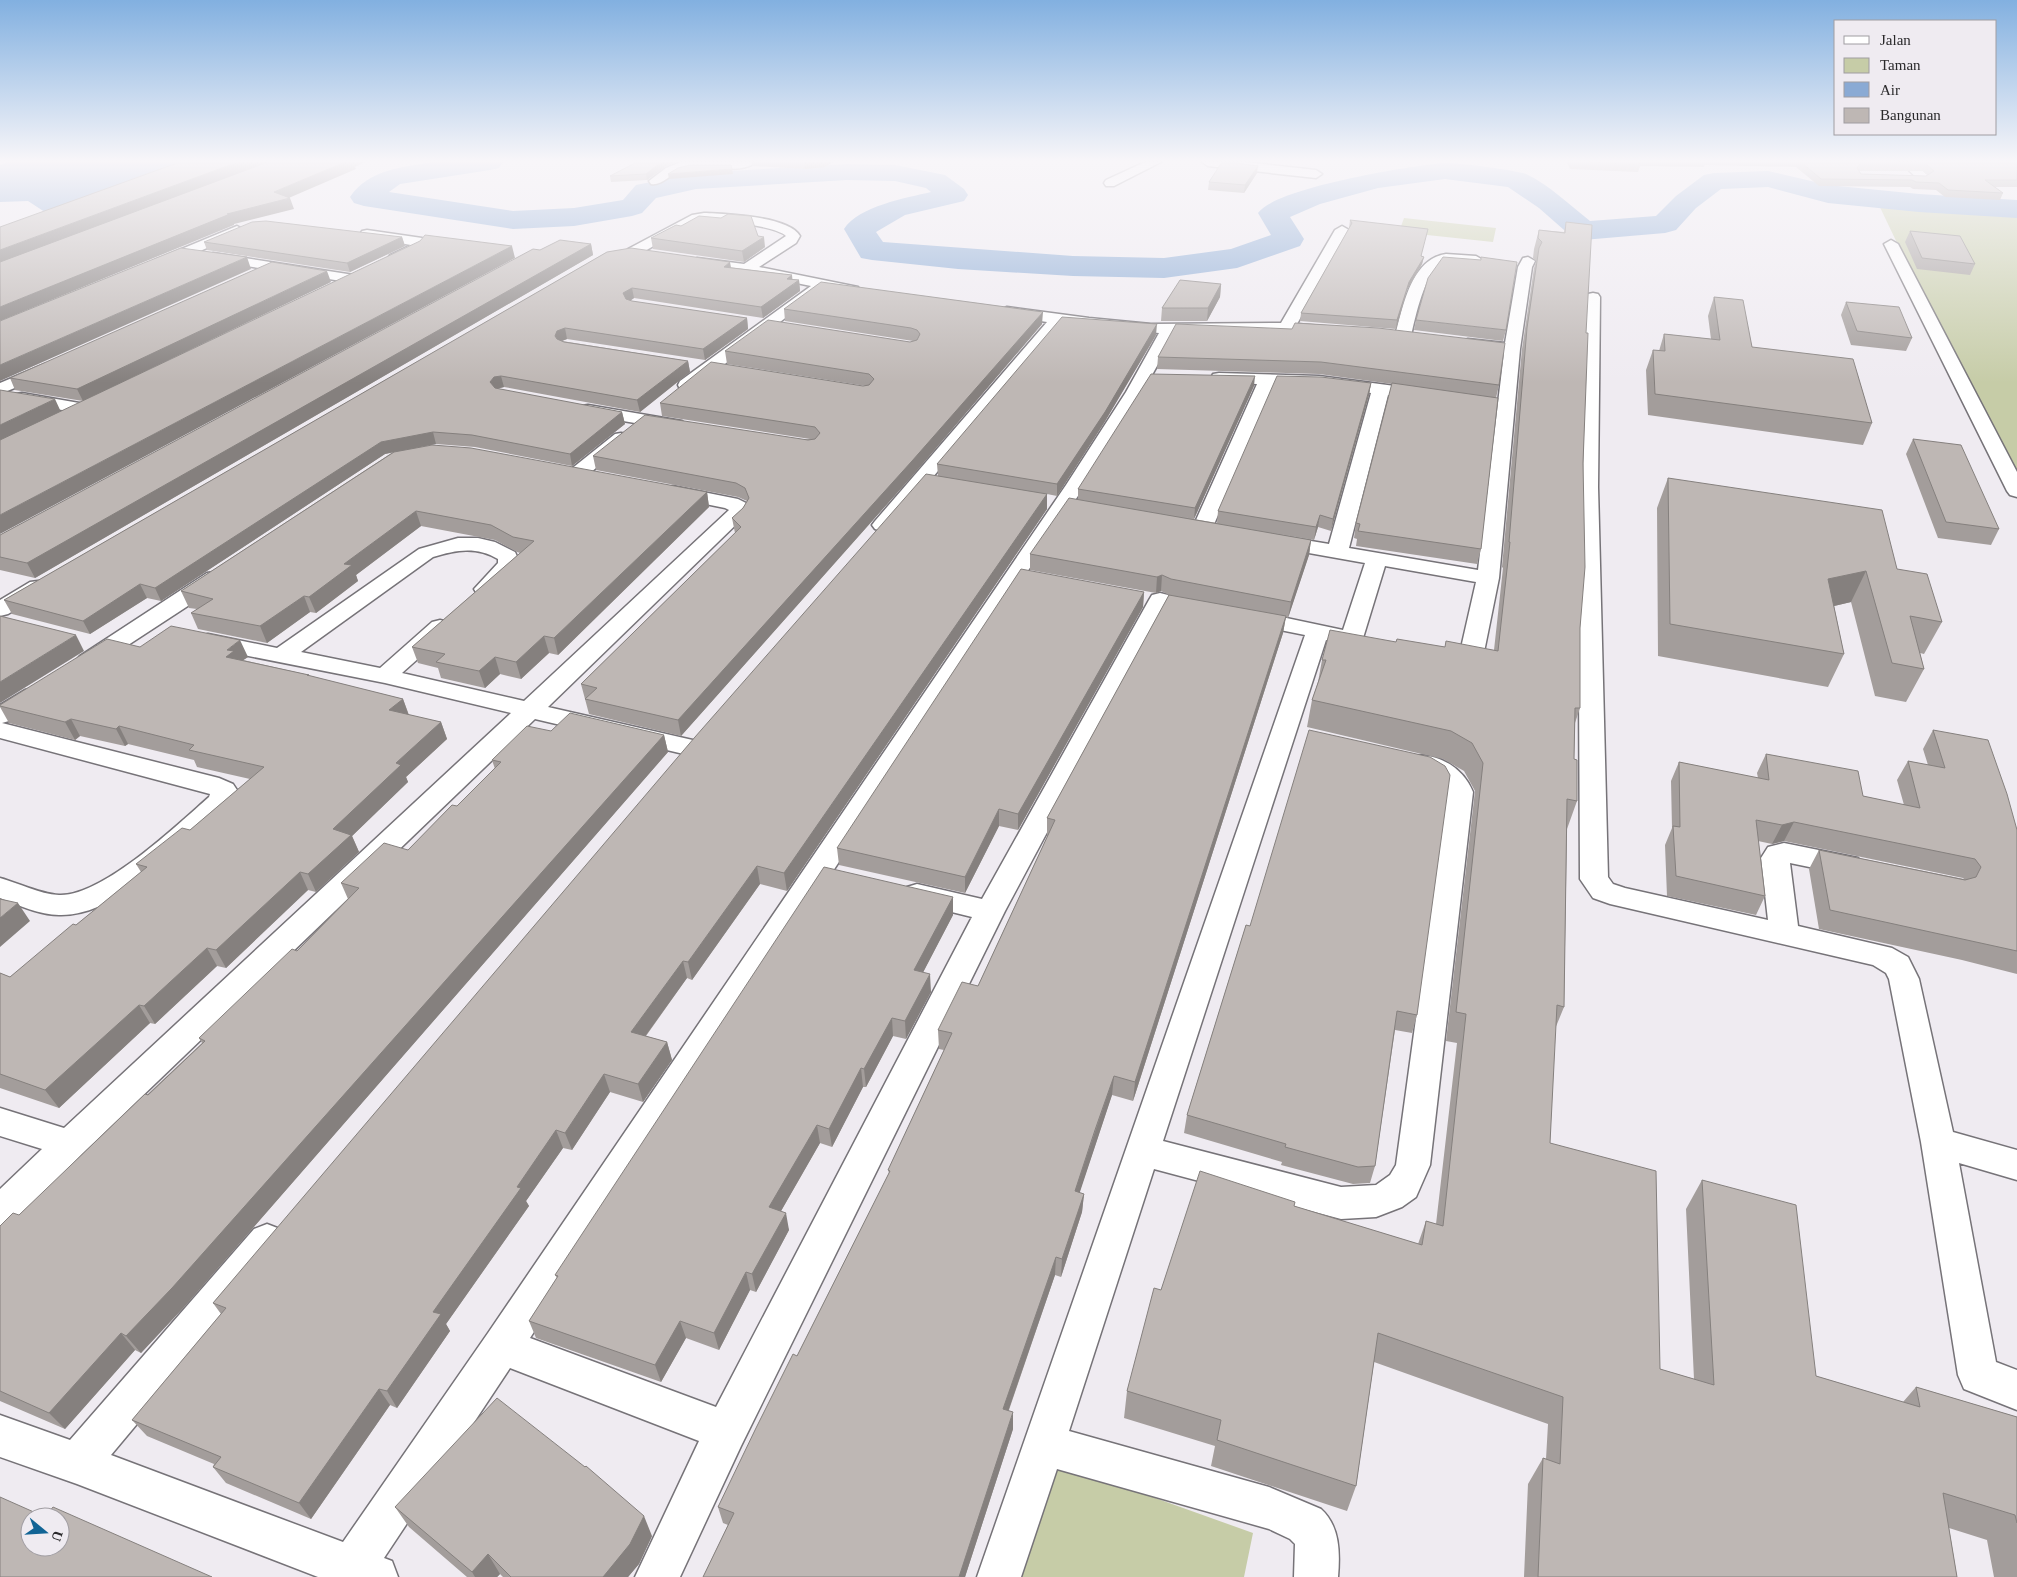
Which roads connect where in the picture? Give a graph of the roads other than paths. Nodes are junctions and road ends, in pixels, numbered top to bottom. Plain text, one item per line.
1 (226, 236) edge
2 (376, 236) edge
3 (661, 236) edge
4 (793, 236) edge
5 (1339, 236) edge
6 (1891, 244) dead end
7 (185, 253) junction
8 (653, 255) edge
9 (682, 260) edge
10 (1486, 262) edge
11 (1523, 265) dead end
12 (150, 267) edge
13 (273, 267) junction
14 (747, 269) junction
15 (354, 278) junction
16 (246, 279) edge
17 (821, 285) junction
18 (327, 292) edge
19 (870, 292) edge
20 (1593, 297) dead end
21 (987, 310) edge
22 (1057, 320) junction
23 (746, 323) edge
24 (764, 326) junction
25 (1287, 327) junction
26 (784, 328) edge
27 (1169, 329) junction
28 (1342, 331) edge
29 (1385, 334) edge
30 (1402, 336) junction
31 (1421, 338) edge
32 (1457, 342) edge
33 (1512, 349) junction
34 (55, 365) edge
35 (689, 365) dead end
36 (708, 368) junction
37 (727, 371) edge
38 (1202, 377) edge
39 (1268, 379) junction
40 (0, 389) edge
41 (1381, 389) junction
42 (0, 395) edge
43 (672, 397) edge
44 (1439, 397) edge
45 (103, 400) edge
46 (569, 406) edge
47 (658, 408) dead end
48 (85, 409) junction
49 (643, 420) junction
50 (60, 422) edge
51 (689, 427) edge
52 (596, 478) edge
53 (654, 489) edge
54 (2017, 491) edge
55 (1202, 529) edge
56 (1260, 539) edge
57 (863, 547) edge
58 (1337, 552) junction
59 (1377, 558) junction
60 (231, 568) edge
61 (1488, 578) junction
62 (52, 579) edge
63 (1160, 600) dead end
64 (0, 609) edge
65 (1225, 613) edge
66 (142, 627) junction
67 (1318, 631) junction
68 (82, 641) dead end
69 (109, 648) junction
70 (1422, 654) edge
71 (281, 656) junction
72 (385, 676) junction
73 (530, 711) junction
74 (0, 716) edge
75 (708, 725) edge
76 (0, 730) edge
77 (688, 747) junction
78 (1387, 756) edge
79 (669, 770) edge
80 (1870, 870) edge
81 (818, 872) junction
82 (846, 878) edge
83 (0, 888) edge
84 (894, 889) edge
85 (990, 910) junction
86 (1784, 935) junction
87 (0, 1122) edge
88 (1938, 1142) junction
89 (70, 1144) junction
90 (1143, 1151) junction
91 (2017, 1165) edge
92 (0, 1213) edge
93 (283, 1222) edge
94 (502, 1346) junction
95 (2017, 1390) edge
96 (726, 1431) junction
97 (0, 1436) edge
98 (1043, 1444) junction
99 (77, 1463) junction
100 (364, 1572) edge
101 (657, 1577) edge
102 (999, 1577) edge
103 (1316, 1577) edge

1 - 7 street
2 - 15 street
3 - 8 street
4 - 14 street
5 - 25 street
6 - 54 street
7 - 12 street
7 - 13 street
9 - 14 street
10 - 30 street
11 - 33 street
13 - 15 street
13 - 16 street
14 - 17 street
15 - 18 street
17 - 19 street
17 - 24 street
20 - 86 street
21 - 22 street
22 - 27 street
22 - 57 street
23 - 24 street
24 - 26 street
24 - 36 street
25 - 27 street
25 - 28 street
27 - 81 street
29 - 30 street
30 - 31 street
32 - 33 street
33 - 61 street
34 - 40 street
35 - 36 street
36 - 37 street
36 - 43 street
38 - 39 street
39 - 41 street
39 - 55 street
41 - 44 street
41 - 58 street
42 - 48 street
45 - 48 street
46 - 49 street
47 - 49 street
48 - 50 street
49 - 51 street
49 - 52 street
53 - 73 street
56 - 58 street
58 - 59 street
59 - 61 street
59 - 67 street
60 - 66 street
61 - 70 street
62 - 64 street
63 - 85 street
65 - 67 street
66 - 69 street
66 - 71 street
67 - 90 street
68 - 69 street
69 - 74 street
71 - 72 street
71 - 72 street
72 - 73 street
73 - 77 street
73 - 89 street
75 - 77 street
76 - 83 street
77 - 79 street
78 - 90 street
80 - 86 street
81 - 82 street
81 - 94 street
84 - 85 street
85 - 96 street
86 - 88 street
87 - 89 street
88 - 91 street
88 - 95 street
89 - 92 street
90 - 98 street
93 - 99 street
94 - 96 street
94 - 100 street
96 - 101 street
97 - 99 street
98 - 102 street
98 - 103 street
99 - 100 street

